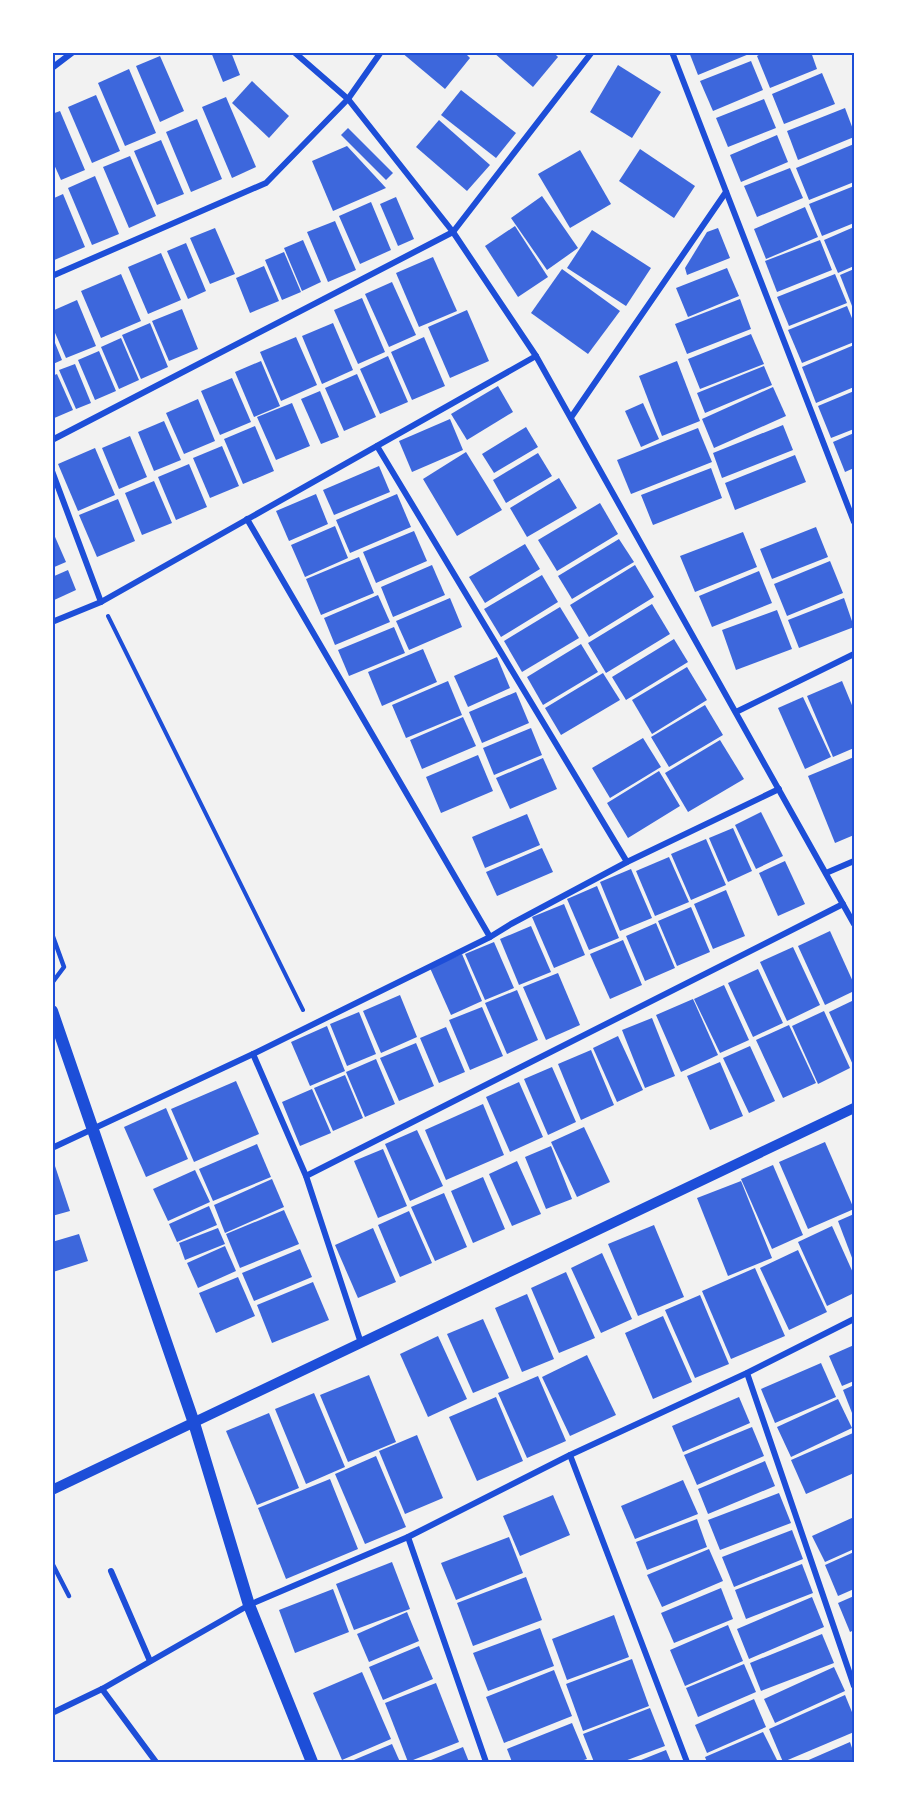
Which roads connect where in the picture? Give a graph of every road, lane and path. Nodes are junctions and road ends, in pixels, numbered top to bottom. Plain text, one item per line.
1 (73, 52) edge
2 (294, 52) edge
3 (381, 52) edge
4 (592, 52) edge
5 (672, 52) edge
6 (52, 68) edge
7 (348, 99) junction
8 (726, 192) junction
9 (453, 232) junction
10 (52, 276) edge
11 (536, 356) junction
12 (572, 416) junction
13 (52, 440) edge
14 (376, 446) junction
15 (52, 471) edge
16 (247, 519) junction
17 (855, 522) edge
18 (101, 602) junction
19 (52, 622) edge
20 (855, 654) edge
21 (736, 712) junction
22 (779, 789) junction
23 (855, 861) edge
24 (627, 862) junction
25 (826, 873) junction
26 (843, 904) junction
27 (855, 924) edge
28 (52, 934) edge
29 (490, 937) junction
30 (52, 983) edge
31 (52, 1011) edge
32 (310, 1026) junction
33 (253, 1054) junction
34 (855, 1108) edge
35 (94, 1130) junction
36 (52, 1148) edge
37 (306, 1176) junction
38 (855, 1319) edge
39 (361, 1343) junction
40 (747, 1373) junction
41 (194, 1423) junction
42 (570, 1455) junction
43 (52, 1490) edge
44 (408, 1537) junction
45 (52, 1563) edge
46 (111, 1571) dead end
47 (69, 1596) dead end
48 (249, 1605) junction
49 (150, 1661) junction
50 (855, 1686) edge
51 (102, 1689) junction
52 (52, 1713) edge
53 (156, 1762) edge
54 (312, 1762) edge
55 (486, 1762) edge
56 (687, 1762) edge

1 - 6 street
2 - 7 street
3 - 7 street
4 - 9 street
5 - 8 street
7 - 9 street
7 - 10 street
8 - 12 street
8 - 17 street
9 - 11 street
9 - 13 street
11 - 12 street
11 - 14 street
12 - 21 street
14 - 16 street
14 - 24 street
15 - 18 street
16 - 18 street
16 - 29 street
18 - 19 street
18 - 32 path
20 - 21 street
21 - 22 street
22 - 24 street
22 - 25 street
23 - 25 street
24 - 29 street
25 - 26 street
26 - 27 street
26 - 37 street
28 - 30 lane
29 - 32 street
31 - 35 main road
32 - 33 street
33 - 35 street
33 - 37 street
34 - 39 street
35 - 36 street
35 - 41 main road
37 - 39 street
38 - 40 street
39 - 41 street
40 - 42 street
40 - 50 street
41 - 43 street
41 - 48 main road
42 - 44 street
42 - 56 street
44 - 48 street
44 - 55 street
45 - 47 lane
46 - 49 street
48 - 49 street
48 - 54 main road
49 - 51 street
51 - 52 street
51 - 53 street

